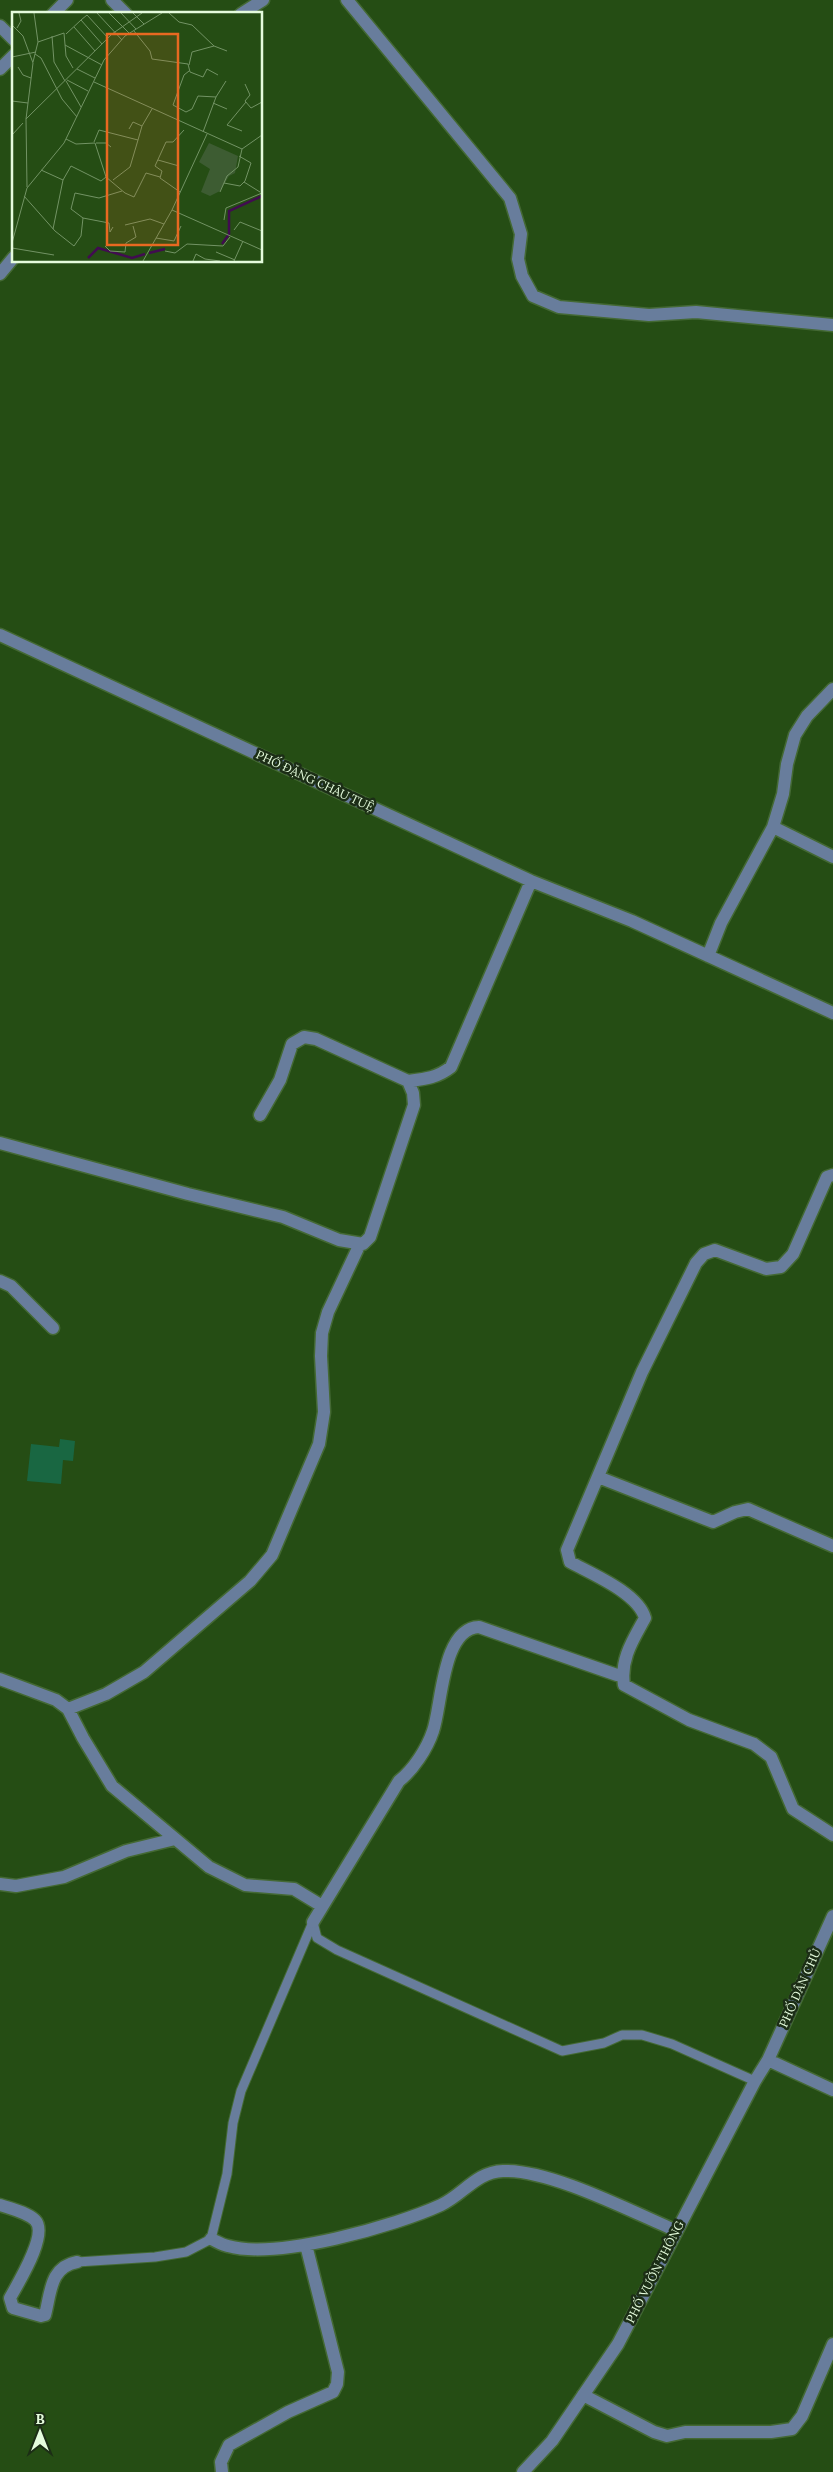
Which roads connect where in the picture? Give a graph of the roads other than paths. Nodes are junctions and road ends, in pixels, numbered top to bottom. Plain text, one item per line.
1 (67, 0) edge
2 (112, 0) edge
3 (263, 0) edge
4 (347, 0) edge
5 (55, 12) edge
6 (124, 12) edge
7 (244, 12) edge
8 (0, 26) edge
9 (12, 38) edge
10 (12, 57) edge
11 (0, 69) edge
12 (12, 259) edge
13 (0, 274) edge
14 (833, 325) edge
15 (0, 635) edge
16 (833, 689) edge
17 (773, 827) junction
18 (833, 857) edge
19 (531, 881) junction
20 (704, 954) junction
21 (833, 1013) edge
22 (408, 1081) junction
23 (260, 1115) dead end
24 (0, 1143) edge
25 (833, 1175) edge
26 (363, 1244) junction
27 (0, 1281) edge
28 (53, 1328) dead end
29 (598, 1477) junction
30 (833, 1546) edge
31 (622, 1674) junction
32 (0, 1679) edge
33 (68, 1709) junction
34 (833, 1835) edge
35 (175, 1839) junction
36 (0, 1884) edge
37 (322, 1906) junction
38 (833, 1916) edge
39 (313, 1922) junction
40 (768, 2060) junction
41 (754, 2081) junction
42 (833, 2090) edge
43 (0, 2205) edge
44 (677, 2232) junction
45 (211, 2239) junction
46 (306, 2245) junction
47 (77, 2262) joint
48 (833, 2344) edge
49 (583, 2395) junction
50 (222, 2472) edge
51 (523, 2472) edge

1 - 5 street
2 - 6 street
3 - 7 street
4 - 14 street
8 - 9 street
10 - 11 street
12 - 13 street
15 - 19 street, PHỐ ĐẶNG CHÂU TUỆ
16 - 17 street
17 - 18 street
17 - 20 street
19 - 20 street, PHỐ ĐẶNG CHÂU TUỆ
19 - 22 street
20 - 21 street
22 - 23 street
22 - 26 street
24 - 26 street
25 - 29 street
26 - 33 street
27 - 28 street
29 - 30 street
29 - 31 street
31 - 34 street
31 - 37 street
32 - 33 street
33 - 35 street
35 - 36 street
35 - 37 street
37 - 39 street
38 - 40 street, PHỐ DÂN CHỦ
39 - 41 lane
39 - 45 lane
40 - 41 street, PHỐ VƯỜN THÔNG
40 - 42 street
41 - 44 street, PHỐ VƯỜN THÔNG
43 - 47 street
44 - 46 street
44 - 49 street, PHỐ VƯỜN THÔNG
45 - 46 street
45 - 47 lane
46 - 50 street
48 - 49 street
49 - 51 street, PHỐ VƯỜN THÔNG

